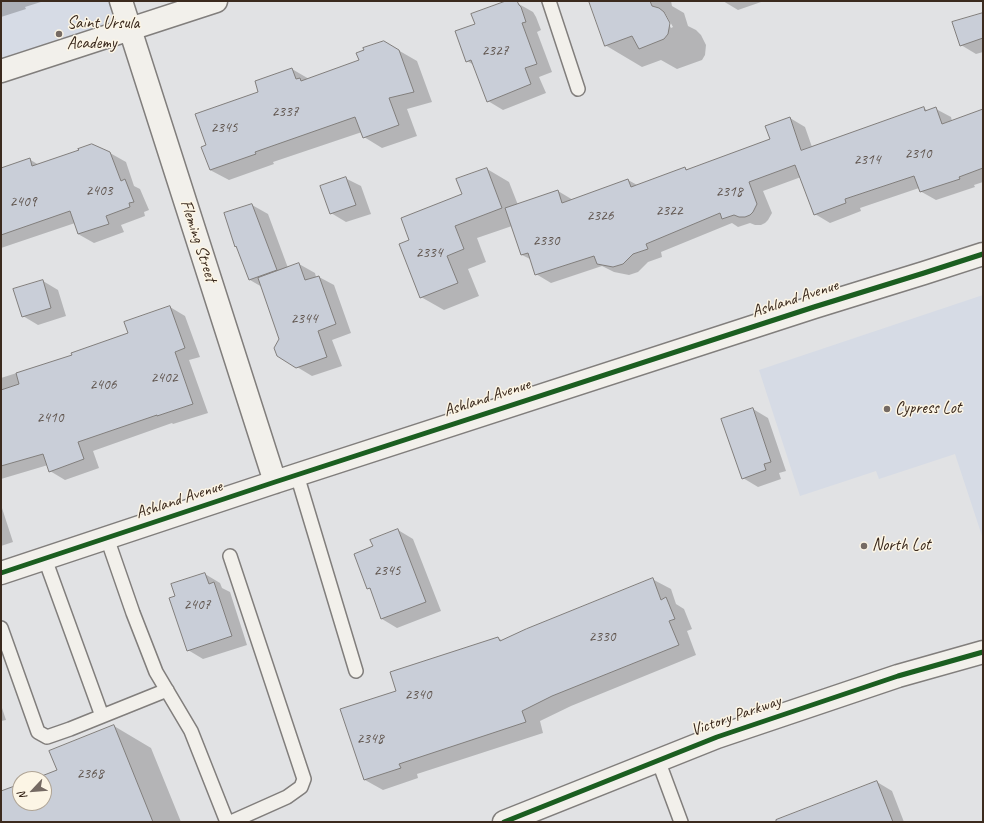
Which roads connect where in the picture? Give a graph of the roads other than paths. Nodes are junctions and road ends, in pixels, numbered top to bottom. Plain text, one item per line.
1 (121, 1) edge
2 (216, 1) edge
3 (549, 1) edge
4 (130, 30) junction
5 (1, 72) edge
6 (578, 89) dead end
7 (983, 254) edge
8 (296, 475) junction
9 (274, 482) junction
10 (107, 538) junction
11 (230, 556) dead end
12 (45, 559) junction
13 (1, 574) edge
14 (1, 628) edge
15 (983, 652) edge
16 (356, 671) dead end
17 (167, 690) junction
18 (102, 716) junction
19 (658, 760) junction
20 (227, 822) edge
21 (231, 822) edge
22 (504, 822) edge
23 (681, 822) edge

1 - 4 street, Fleming Street
2 - 4 street
3 - 6 lane
4 - 5 street
4 - 9 street, Fleming Street
7 - 8 street, Ashland Avenue
8 - 9 street, Ashland Avenue
8 - 16 lane
9 - 10 street, Ashland Avenue
10 - 12 street, Ashland Avenue
10 - 17 lane
11 - 21 lane
12 - 13 street, Ashland Avenue
12 - 18 lane
14 - 18 lane
15 - 19 street, Victory Parkway
17 - 18 lane
17 - 20 lane
19 - 22 street, Victory Parkway
19 - 23 lane

